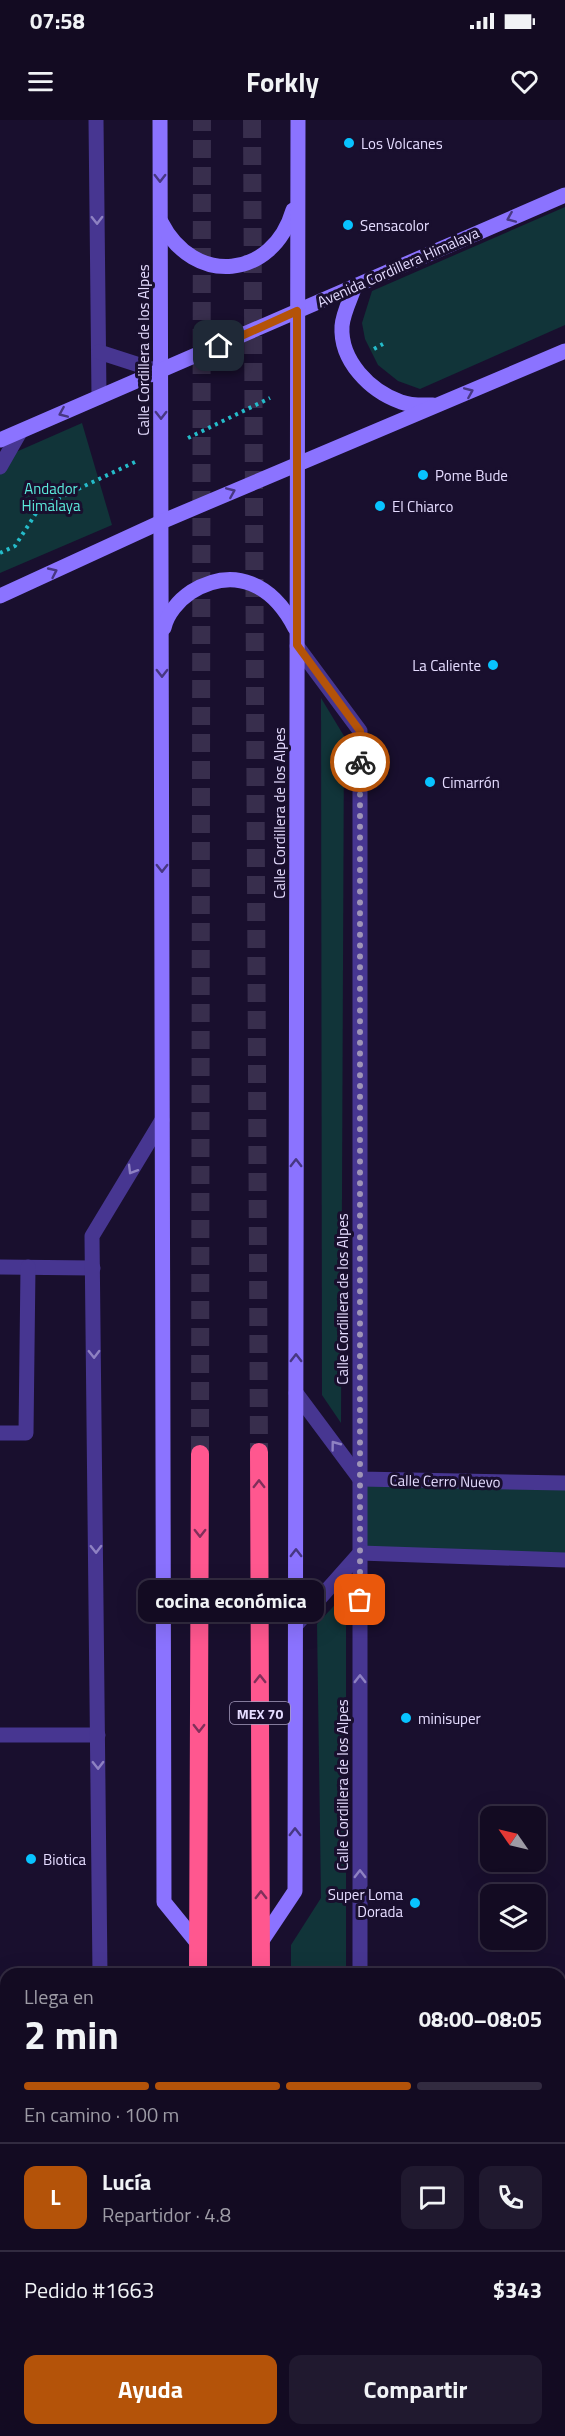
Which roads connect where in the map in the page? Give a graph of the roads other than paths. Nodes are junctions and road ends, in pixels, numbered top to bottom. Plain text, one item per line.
1 (96, 120) edge
2 (160, 120) edge
3 (298, 120) edge
4 (298, 186) junction
5 (565, 195) edge
6 (160, 204) junction
7 (355, 286) junction
8 (297, 311) junction
9 (565, 351) edge
10 (99, 352) junction
11 (161, 372) junction
12 (99, 397) junction
13 (438, 405) junction
14 (20, 432) junction
15 (0, 440) edge
16 (297, 465) junction
17 (0, 467) edge
18 (161, 522) junction
19 (0, 596) edge
20 (162, 637) junction
21 (297, 645) junction
22 (162, 1120) junction
23 (0, 1267) edge
24 (28, 1267) junction
25 (93, 1268) junction
26 (296, 1393) junction
27 (0, 1433) edge
28 (259, 1452) tunnel mouth
29 (200, 1454) tunnel mouth
30 (360, 1479) junction
31 (565, 1484) edge
32 (360, 1553) junction
33 (565, 1560) edge
34 (296, 1625) junction
35 (0, 1735) edge
36 (98, 1735) junction
37 (261, 1942) junction
38 (199, 1945) junction
39 (100, 1968) edge
40 (198, 1968) edge
41 (261, 1968) edge
42 (360, 1968) edge

1 -> 10 street
2 -> 6 main road, Calle Cordillera de los Alpes
3 - 4 main road, Calle Cordillera de los Alpes
4 - 6 main road
4 - 8 main road, Calle Cordillera de los Alpes
5 -> 7 main road, Avenida Cordillera Himalaya
6 - 11 main road, Calle Cordillera de los Alpes
7 - 8 main road, Avenida Cordillera Himalaya
7 - 13 main road
8 - 11 main road, Avenida Cordillera Himalaya
8 - 16 main road, Calle Cordillera de los Alpes
13 -> 9 main road
10 - 11 street
10 - 12 street
11 - 12 main road, Avenida Cordillera Himalaya
11 -> 18 main road, Calle Cordillera de los Alpes
12 -> 14 main road, Avenida Cordillera Himalaya
13 - 16 main road
14 - 15 main road, Avenida Cordillera Himalaya
14 - 17 street
18 -> 16 main road
16 - 21 main road, Calle Cordillera de los Alpes
19 -> 18 main road
18 - 20 main road, Calle Cordillera de los Alpes
20 - 21 main road
20 -> 22 main road, Calle Cordillera de los Alpes
26 -> 21 main road, Calle Cordillera de los Alpes
21 - 30 street, Calle Cordillera de los Alpes
22 -> 25 street
22 - 38 main road, Calle Cordillera de los Alpes
23 - 24 street
24 - 25 street
24 - 27 street
25 -> 36 street
30 -> 26 street
34 -> 26 main road, Calle Cordillera de los Alpes
37 -> 28 highway, MEX 70
29 -> 38 highway
30 - 31 street, Calle Cerro Nuevo
30 - 32 street, Calle Cordillera de los Alpes
32 - 33 street
32 - 34 street
42 -> 32 street, Calle Cordillera de los Alpes
37 -> 34 main road, Calle Cordillera de los Alpes
35 - 36 street
36 -> 39 street
37 - 41 highway, MEX 70
38 - 40 highway

